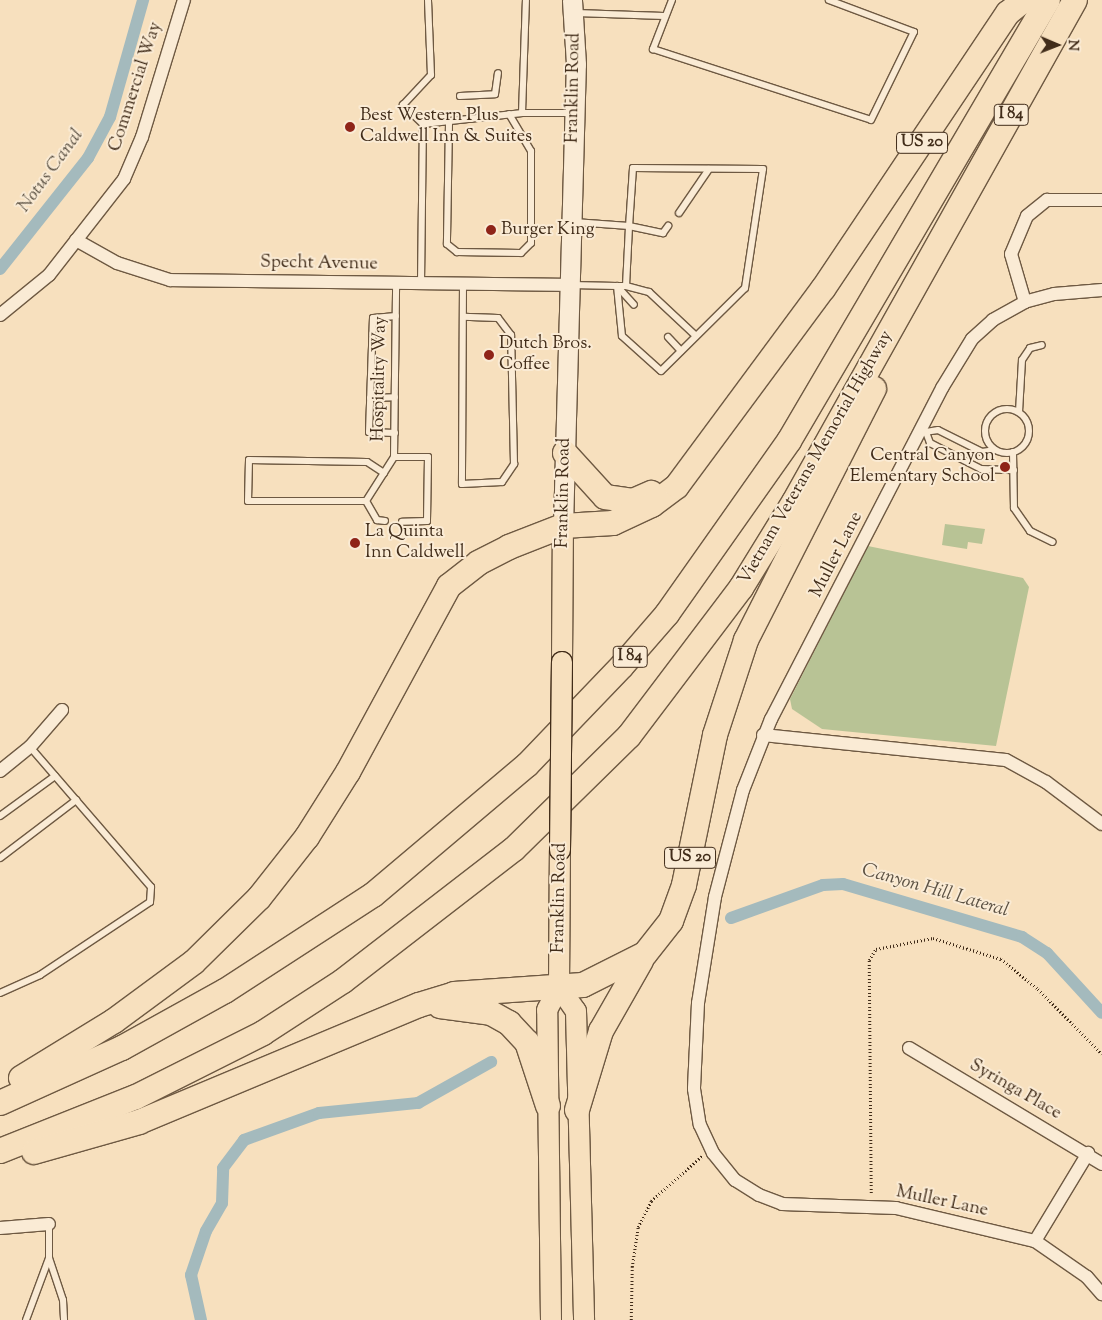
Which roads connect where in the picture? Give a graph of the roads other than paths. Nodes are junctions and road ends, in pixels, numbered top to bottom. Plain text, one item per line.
1 (184, 0) edge
2 (428, 0) edge
3 (526, 0) edge
4 (672, 0) edge
5 (830, 0) edge
6 (1024, 0) edge
7 (1048, 0) edge
8 (1075, 0) edge
9 (573, 7) edge
10 (664, 16) junction
11 (498, 73) dead end
12 (460, 96) dead end
13 (522, 113) junction
14 (575, 113) junction
15 (509, 114) junction
16 (423, 124) junction
17 (449, 124) junction
18 (709, 169) junction
19 (1102, 200) edge
20 (678, 213) dead end
21 (572, 222) junction
22 (629, 226) junction
23 (668, 226) dead end
24 (947, 231) junction
25 (76, 240) junction
26 (396, 282) junction
27 (421, 283) junction
28 (463, 283) junction
29 (570, 285) junction
30 (617, 286) junction
31 (626, 286) junction
32 (1102, 290) edge
33 (1025, 302) junction
34 (634, 305) dead end
35 (0, 315) edge
36 (396, 316) junction
37 (463, 317) junction
38 (696, 336) junction
39 (668, 337) dead end
40 (1042, 344) dead end
41 (681, 351) junction
42 (395, 397) junction
43 (370, 398) junction
44 (1019, 412) junction
45 (923, 431) junction
46 (395, 433) junction
47 (709, 440) junction
48 (996, 450) junction
49 (1014, 452) junction
50 (565, 453) junction
51 (394, 457) junction
52 (1014, 470) junction
53 (384, 473) junction
54 (366, 501) junction
55 (386, 521) dead end
56 (402, 522) dead end
57 (562, 526) junction
58 (1053, 542) dead end
59 (62, 710) dead end
60 (763, 735) junction
61 (30, 747) junction
62 (0, 770) edge
63 (55, 776) junction
64 (76, 800) junction
65 (0, 816) edge
66 (1102, 824) edge
67 (0, 858) edge
68 (645, 954) junction
69 (559, 986) junction
70 (0, 993) edge
71 (418, 1005) junction
72 (909, 1048) dead end
73 (0, 1090) edge
74 (0, 1103) edge
75 (548, 1106) junction
76 (577, 1110) junction
77 (0, 1151) edge
78 (1088, 1153) junction
79 (0, 1161) edge
80 (1102, 1164) edge
81 (49, 1224) joint
82 (0, 1228) edge
83 (1034, 1241) junction
84 (50, 1258) junction
85 (1102, 1294) edge
86 (26, 1320) edge
87 (64, 1320) edge
88 (551, 1320) edge
89 (584, 1320) edge

1 - 25 street, Commercial Way
2 - 16 lane
3 - 13 lane
4 - 10 lane
5 - 10 lane
6 - 47 highway, US 20
7 - 74 highway, Vietnam Veterans Memorial Highway / I 84
8 - 24 highway, Vietnam Veterans Memorial Highway / I 84
9 - 10 lane
9 - 14 main road, Franklin Road
11 - 12 lane
13 - 14 lane
13 - 15 lane
14 - 21 main road, Franklin Road
15 - 17 lane
15 - 17 lane
16 - 17 lane
16 - 27 lane
18 - 20 lane
18 - 22 lane
18 - 38 lane
19 - 33 street
21 - 22 lane
21 - 29 main road, Franklin Road
22 - 23 lane
22 - 31 lane
24 - 68 highway, US 20
24 - 77 highway, Vietnam Veterans Memorial Highway / I 84
25 - 26 street, Specht Avenue
25 - 35 street, Commercial Way
26 - 27 street, Specht Avenue
26 - 36 lane, Hospitality Way
27 - 28 street, Specht Avenue
28 - 29 street, Specht Avenue
28 - 37 lane
29 - 30 lane
29 - 50 main road, Franklin Road
30 - 31 lane
30 - 34 lane
30 - 41 lane
31 - 38 lane
32 - 33 street, Muller Lane
33 - 45 street, Muller Lane
36 - 42 lane, Hospitality Way
36 - 43 lane
37 - 37 lane
38 - 41 lane
39 - 41 lane
40 - 44 lane
42 - 43 lane
42 - 46 lane, Hospitality Way
43 - 46 lane
44 - 48 lane
44 - 49 lane
45 - 48 lane
45 - 52 lane
45 - 60 street, Muller Lane
46 - 51 lane, Hospitality Way
47 - 50 highway
47 - 57 highway, US 20
48 - 49 lane
49 - 52 lane
50 - 57 main road, Franklin Road
51 - 53 lane, Hospitality Way
51 - 56 lane
52 - 58 lane
53 - 54 lane, Hospitality Way
53 - 54 lane, Hospitality Way
54 - 55 lane
57 - 69 main road, Franklin Road, bridge
57 - 73 highway
59 - 61 street
60 - 66 street
60 - 83 street, Muller Lane
61 - 62 street
61 - 63 lane
63 - 64 lane
63 - 65 lane
64 - 67 lane
64 - 70 lane
68 - 69 highway, US 20
68 - 76 highway, US 20
69 - 71 highway
69 - 75 main road, Franklin Road
69 - 76 main road, US 20
71 - 75 highway
71 - 79 highway
72 - 78 street, Syringa Place
75 - 88 main road, Franklin Road
76 - 89 main road, US 20
78 - 80 street, Syringa Place
78 - 83 street
81 - 82 street
81 - 84 lane
83 - 85 street, Muller Lane
84 - 86 lane
84 - 87 lane

